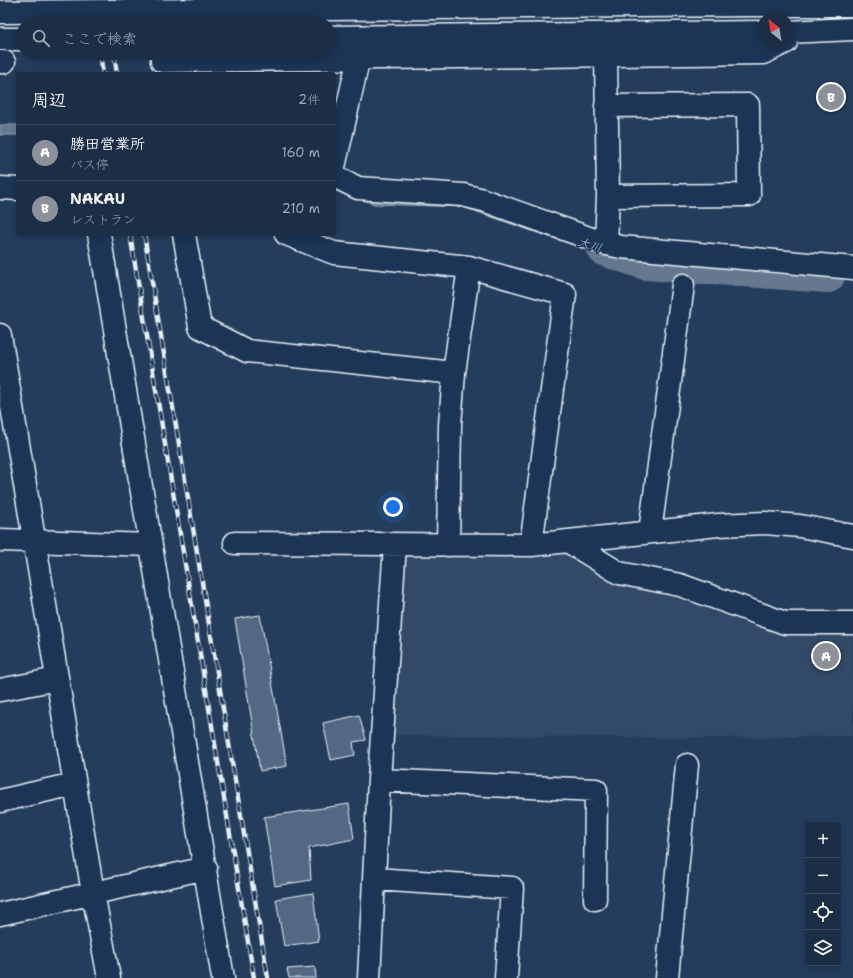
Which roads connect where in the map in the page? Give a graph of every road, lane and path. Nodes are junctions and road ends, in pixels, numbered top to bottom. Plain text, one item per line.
1 (784, 3) edge
2 (853, 5) edge
3 (0, 12) edge
4 (853, 29) edge
5 (755, 33) edge
6 (336, 36) edge
7 (793, 37) edge
8 (16, 39) edge
9 (0, 40) edge
10 (771, 48) edge
11 (606, 56) junction
12 (336, 57) edge
13 (359, 57) junction
14 (606, 106) junction
15 (336, 158) edge
16 (336, 177) edge
17 (0, 188) edge
18 (16, 188) edge
19 (608, 196) junction
20 (99, 236) edge
21 (184, 236) edge
22 (297, 236) edge
23 (313, 239) edge
24 (606, 244) junction
25 (469, 267) junction
26 (853, 268) edge
27 (682, 285) dead end
28 (0, 335) edge
29 (454, 373) junction
30 (7, 420) edge
31 (650, 532) junction
32 (853, 536) edge
33 (0, 540) edge
34 (35, 542) junction
35 (569, 542) junction
36 (235, 543) dead end
37 (150, 545) junction
38 (395, 545) junction
39 (448, 545) junction
40 (531, 545) junction
41 (853, 623) edge
42 (57, 679) junction
43 (0, 690) edge
44 (687, 765) dead end
45 (379, 780) junction
46 (74, 784) junction
47 (0, 802) edge
48 (206, 868) junction
49 (374, 879) junction
50 (92, 893) junction
51 (596, 899) dead end
52 (0, 914) edge
53 (109, 978) edge
54 (223, 978) edge
55 (369, 978) edge
56 (506, 978) edge
57 (667, 978) edge

1 - 2 street
1 - 3 street, bridge
4 - 7 street
5 - 6 street
8 - 9 street
10 - 11 street
11 - 13 street
11 - 14 street
12 - 13 street
13 - 15 street
14 - 19 street
14 - 19 street
16 - 24 street
17 - 18 street
19 - 24 street
20 - 37 street
21 - 29 street
22 - 23 street
23 - 25 street
24 - 26 street
25 - 29 street
25 - 40 street
27 - 31 street
28 - 30 street
29 - 39 street
30 - 34 street
31 - 32 street
31 - 35 street
33 - 34 street
34 - 37 street
34 - 42 street
35 - 40 street
35 - 41 street
36 - 38 street
37 - 48 street
38 - 39 street
38 - 45 street
39 - 40 street
42 - 43 street
42 - 46 street
44 - 57 street
45 - 49 street
45 - 51 street
46 - 47 street
46 - 50 street
48 - 50 street
48 - 54 street
49 - 55 street
49 - 56 street
50 - 52 street
50 - 53 street

